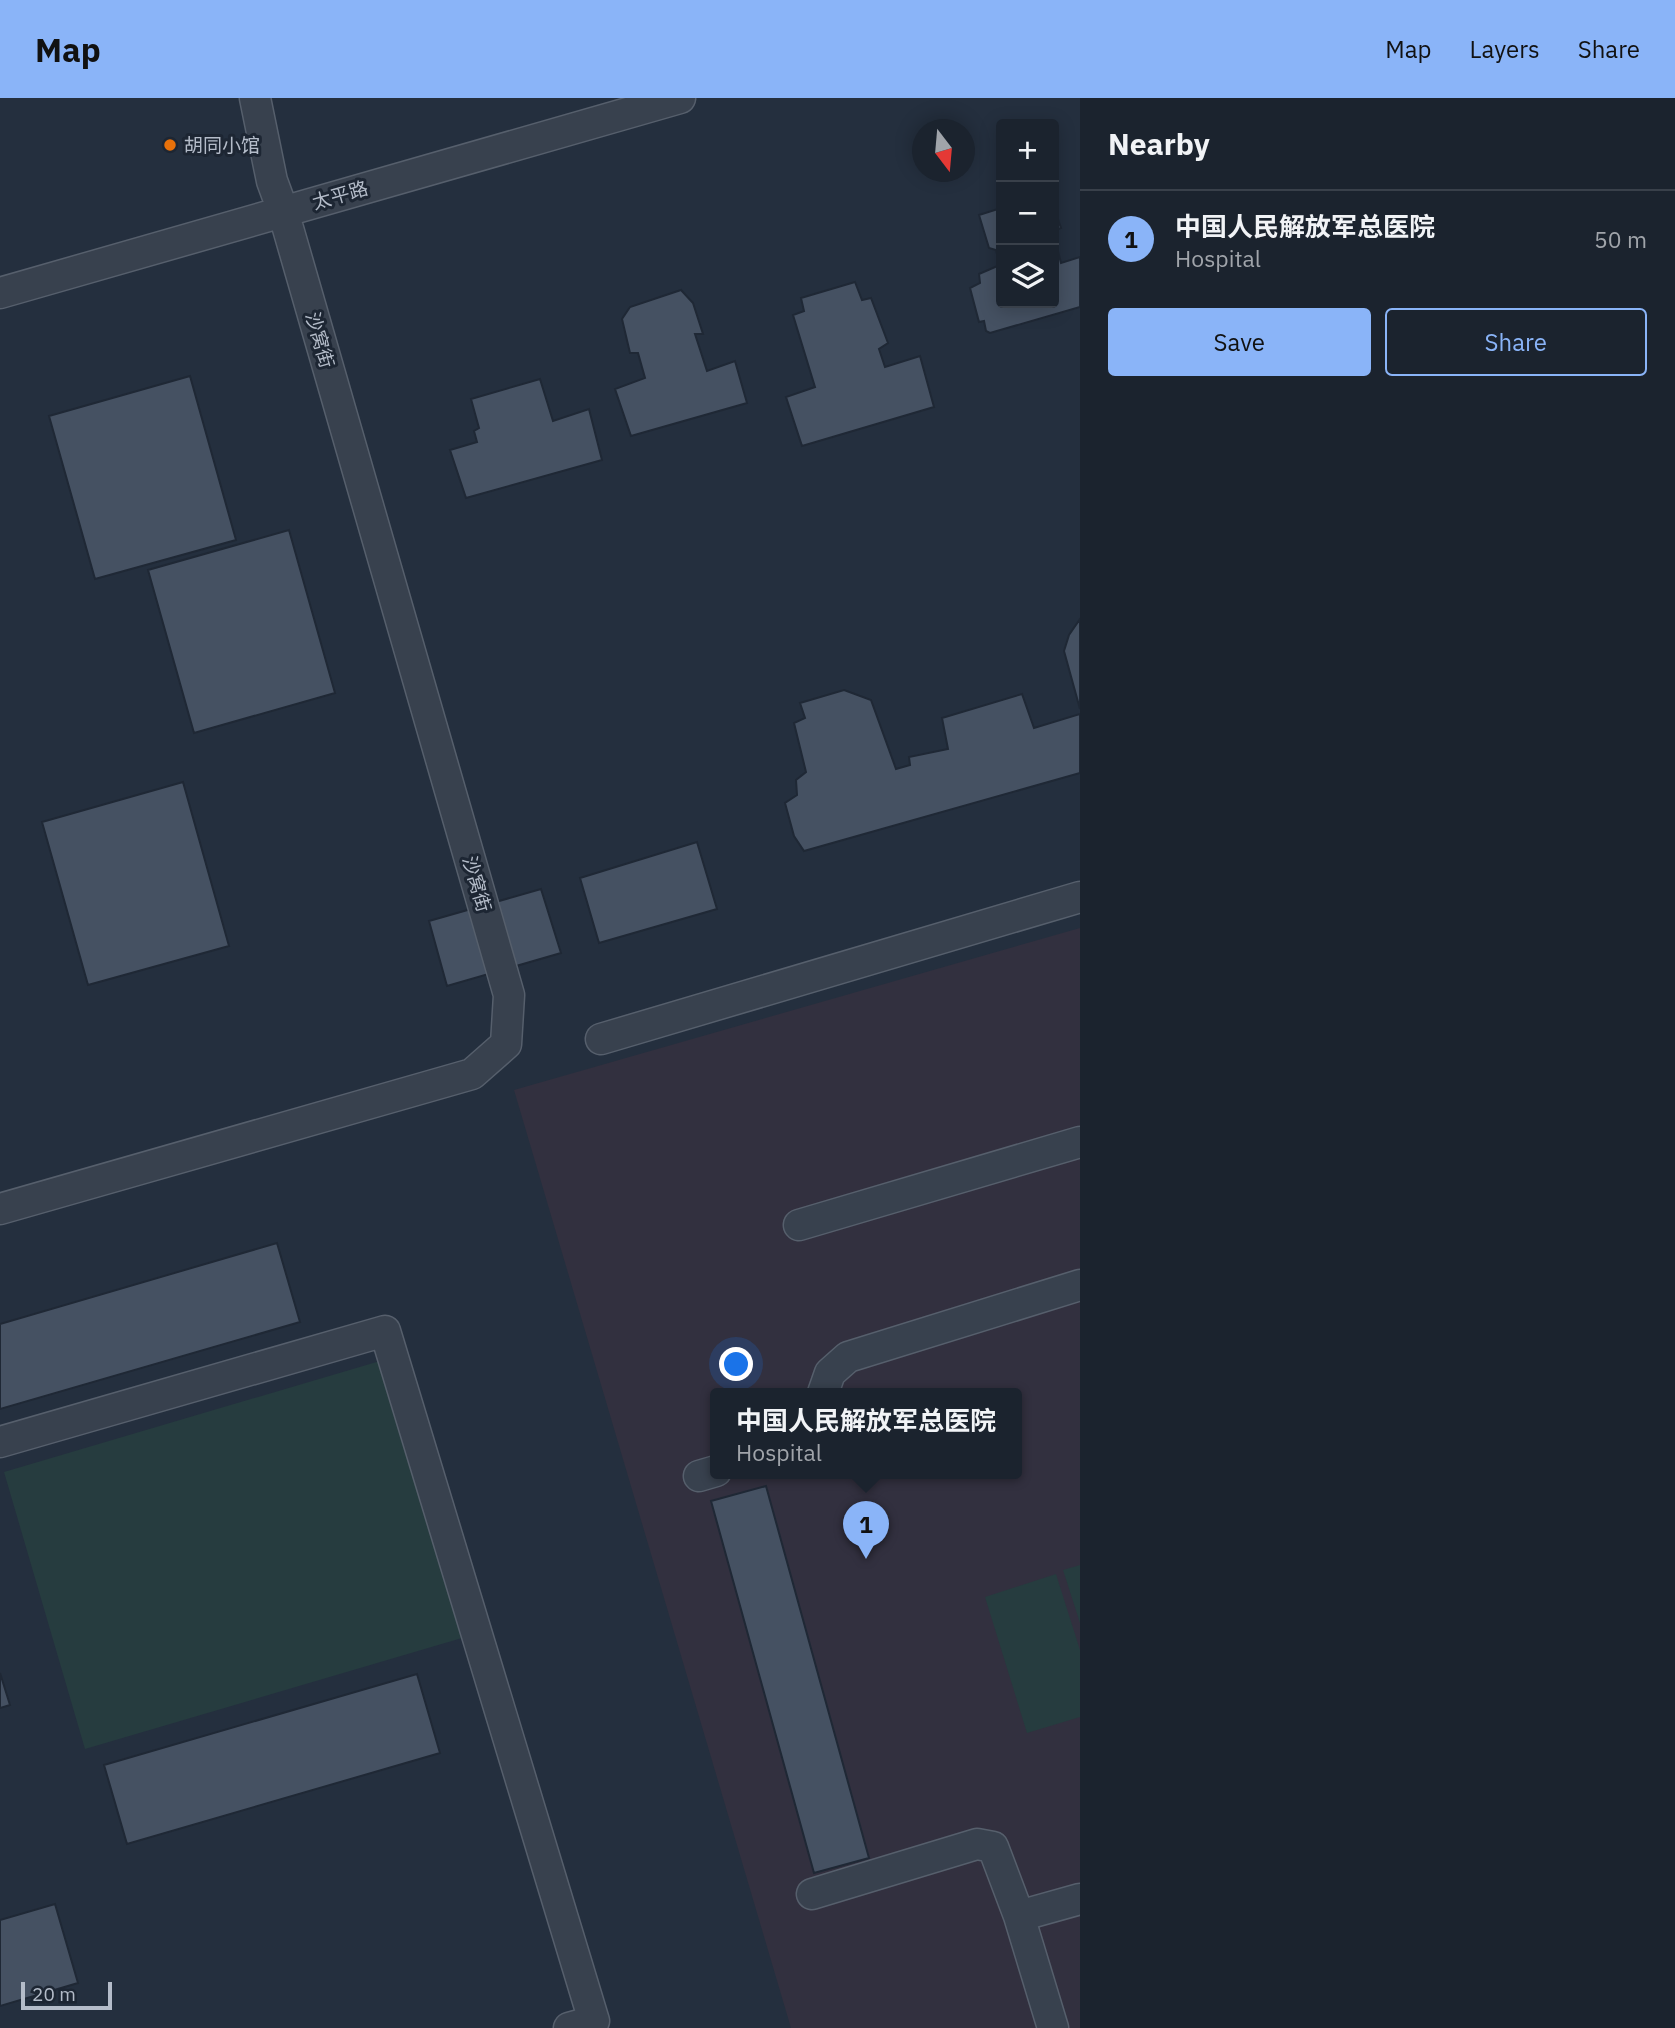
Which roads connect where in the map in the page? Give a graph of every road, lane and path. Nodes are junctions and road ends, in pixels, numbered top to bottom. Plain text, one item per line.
1 (255, 98) edge
2 (680, 98) edge
3 (284, 211) junction
4 (0, 293) edge
5 (1080, 897) edge
6 (601, 1039) dead end
7 (1080, 1142) edge
8 (0, 1209) edge
9 (799, 1225) dead end
10 (1080, 1285) edge
11 (825, 1388) edge
12 (0, 1442) edge
13 (811, 1894) dead end
14 (1080, 1899) edge
15 (1019, 1916) junction
16 (569, 2028) edge
17 (1053, 2028) edge

1 - 3 street, 沙窝街
2 - 3 street, 太平路
3 - 4 street, 太平路
3 - 8 street, 沙窝街
5 - 6 street
7 - 9 street
10 - 11 street
12 - 16 street
13 - 15 street
14 - 15 street
15 - 17 street

